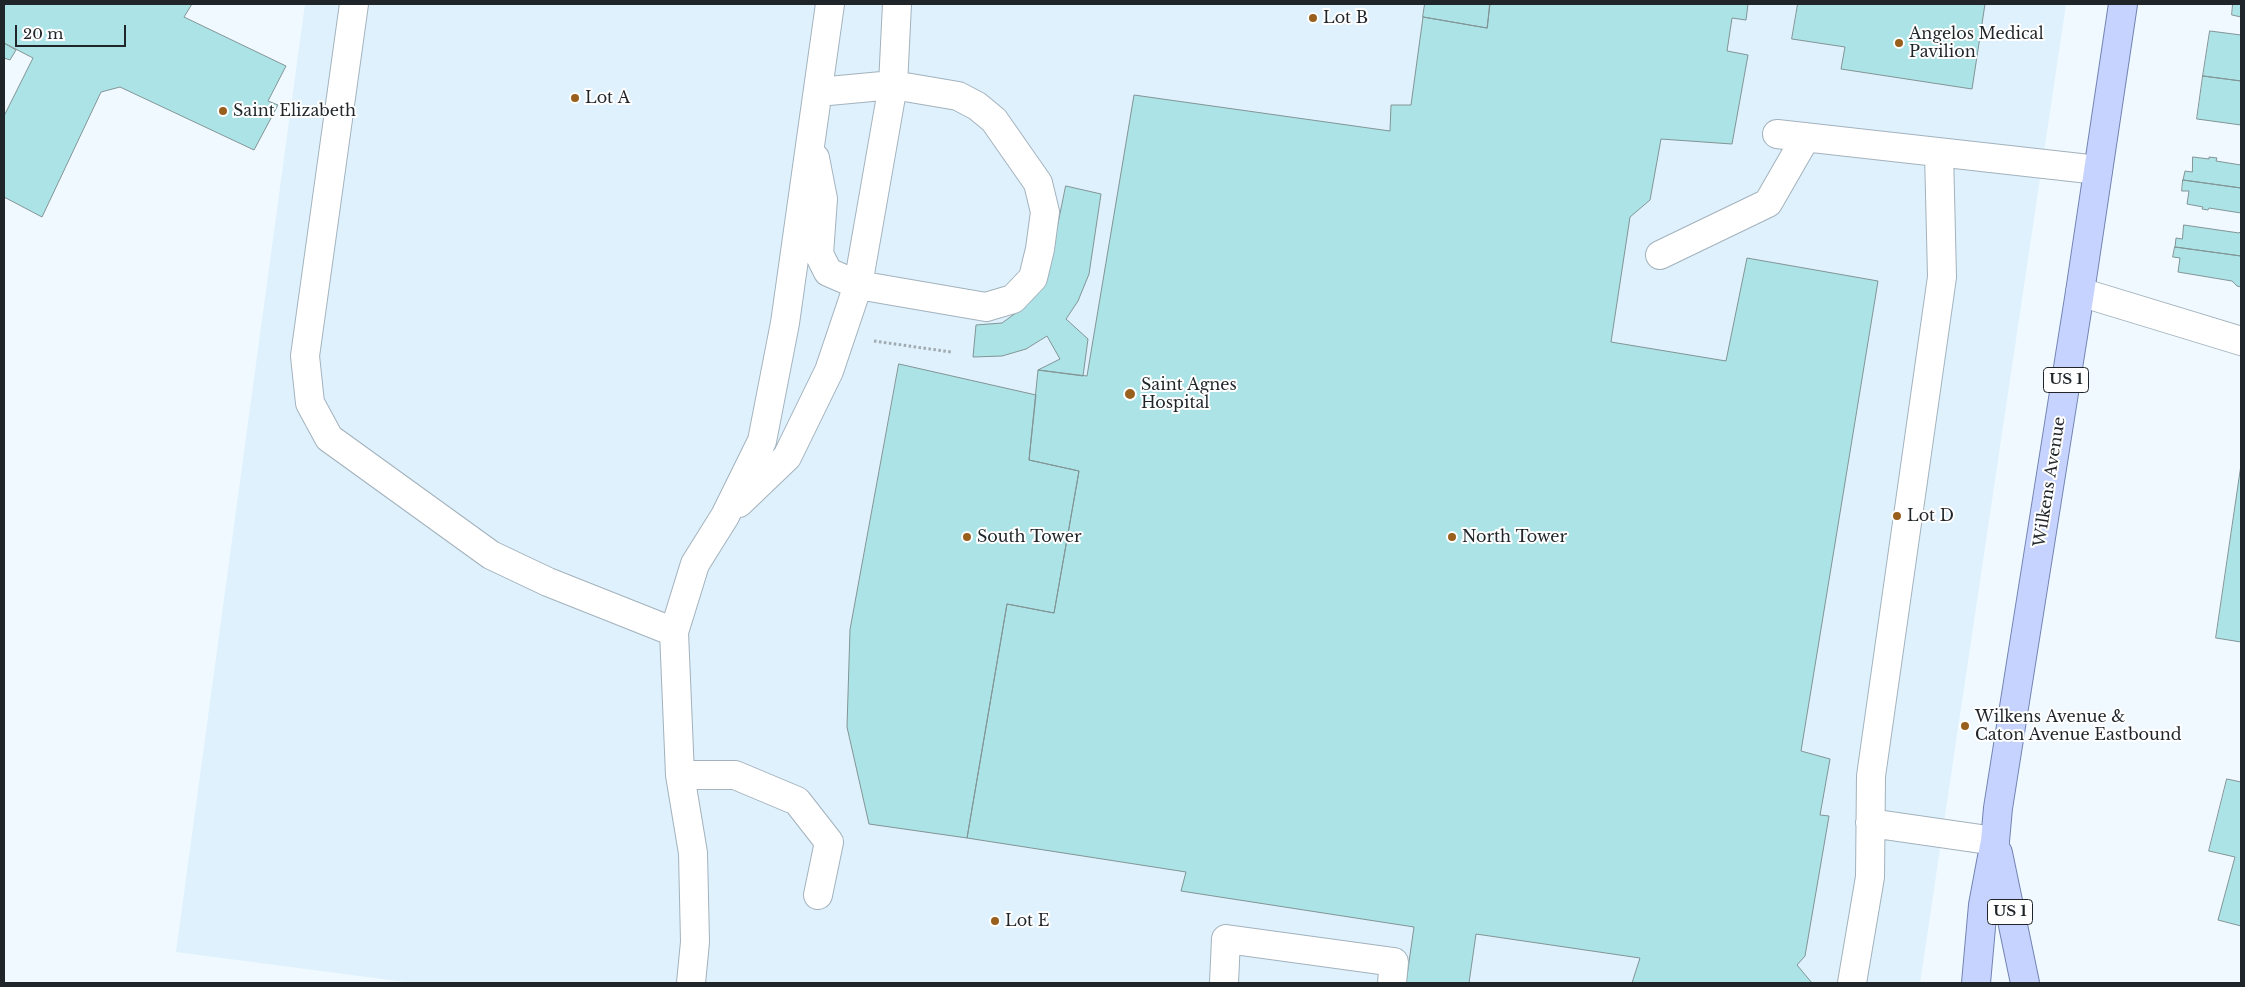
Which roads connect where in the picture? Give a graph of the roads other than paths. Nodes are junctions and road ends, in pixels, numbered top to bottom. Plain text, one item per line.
1 (354, 4) edge
2 (830, 4) edge
3 (898, 4) edge
4 (2123, 4) edge
5 (893, 85) junction
6 (818, 92) junction
7 (1777, 134) dead end
8 (811, 137) junction
9 (1806, 137) junction
10 (1939, 152) junction
11 (2098, 170) junction
12 (1660, 255) dead end
13 (858, 285) junction
14 (2080, 292) junction
15 (2241, 341) edge
16 (725, 516) junction
17 (674, 632) junction
18 (680, 775) junction
19 (1870, 823) junction
20 (1995, 842) junction
21 (818, 895) dead end
22 (1983, 905) junction
23 (1980, 933) junction
24 (691, 983) edge
25 (1224, 983) edge
26 (1392, 983) edge
27 (1852, 983) edge
28 (1963, 983) edge
29 (1976, 983) edge
30 (1991, 983) edge
31 (2025, 983) edge

1 - 17 street
2 - 6 street
3 - 5 street
4 - 11 main road, Wilkens Avenue / US 1
5 - 6 street
5 - 13 street
5 - 13 street
6 - 8 street
7 - 9 street
8 - 13 street
8 - 16 street
9 - 10 street
9 - 12 street
10 - 11 street
10 - 19 street
11 - 14 main road, Wilkens Avenue / US 1
13 - 16 street
14 - 15 street
14 - 20 main road, Wilkens Avenue / US 1
16 - 17 street
17 - 18 street
18 - 21 street
18 - 24 street
19 - 20 street
19 - 27 street
20 - 22 main road, Wilkens Avenue / US 1
20 - 31 main road, Wilkens Avenue / US 1
22 - 23 main road, Wilkens Avenue / US 1
22 - 30 main road
23 - 28 main road
23 - 29 main road, Wilkens Avenue / US 1
25 - 26 street

